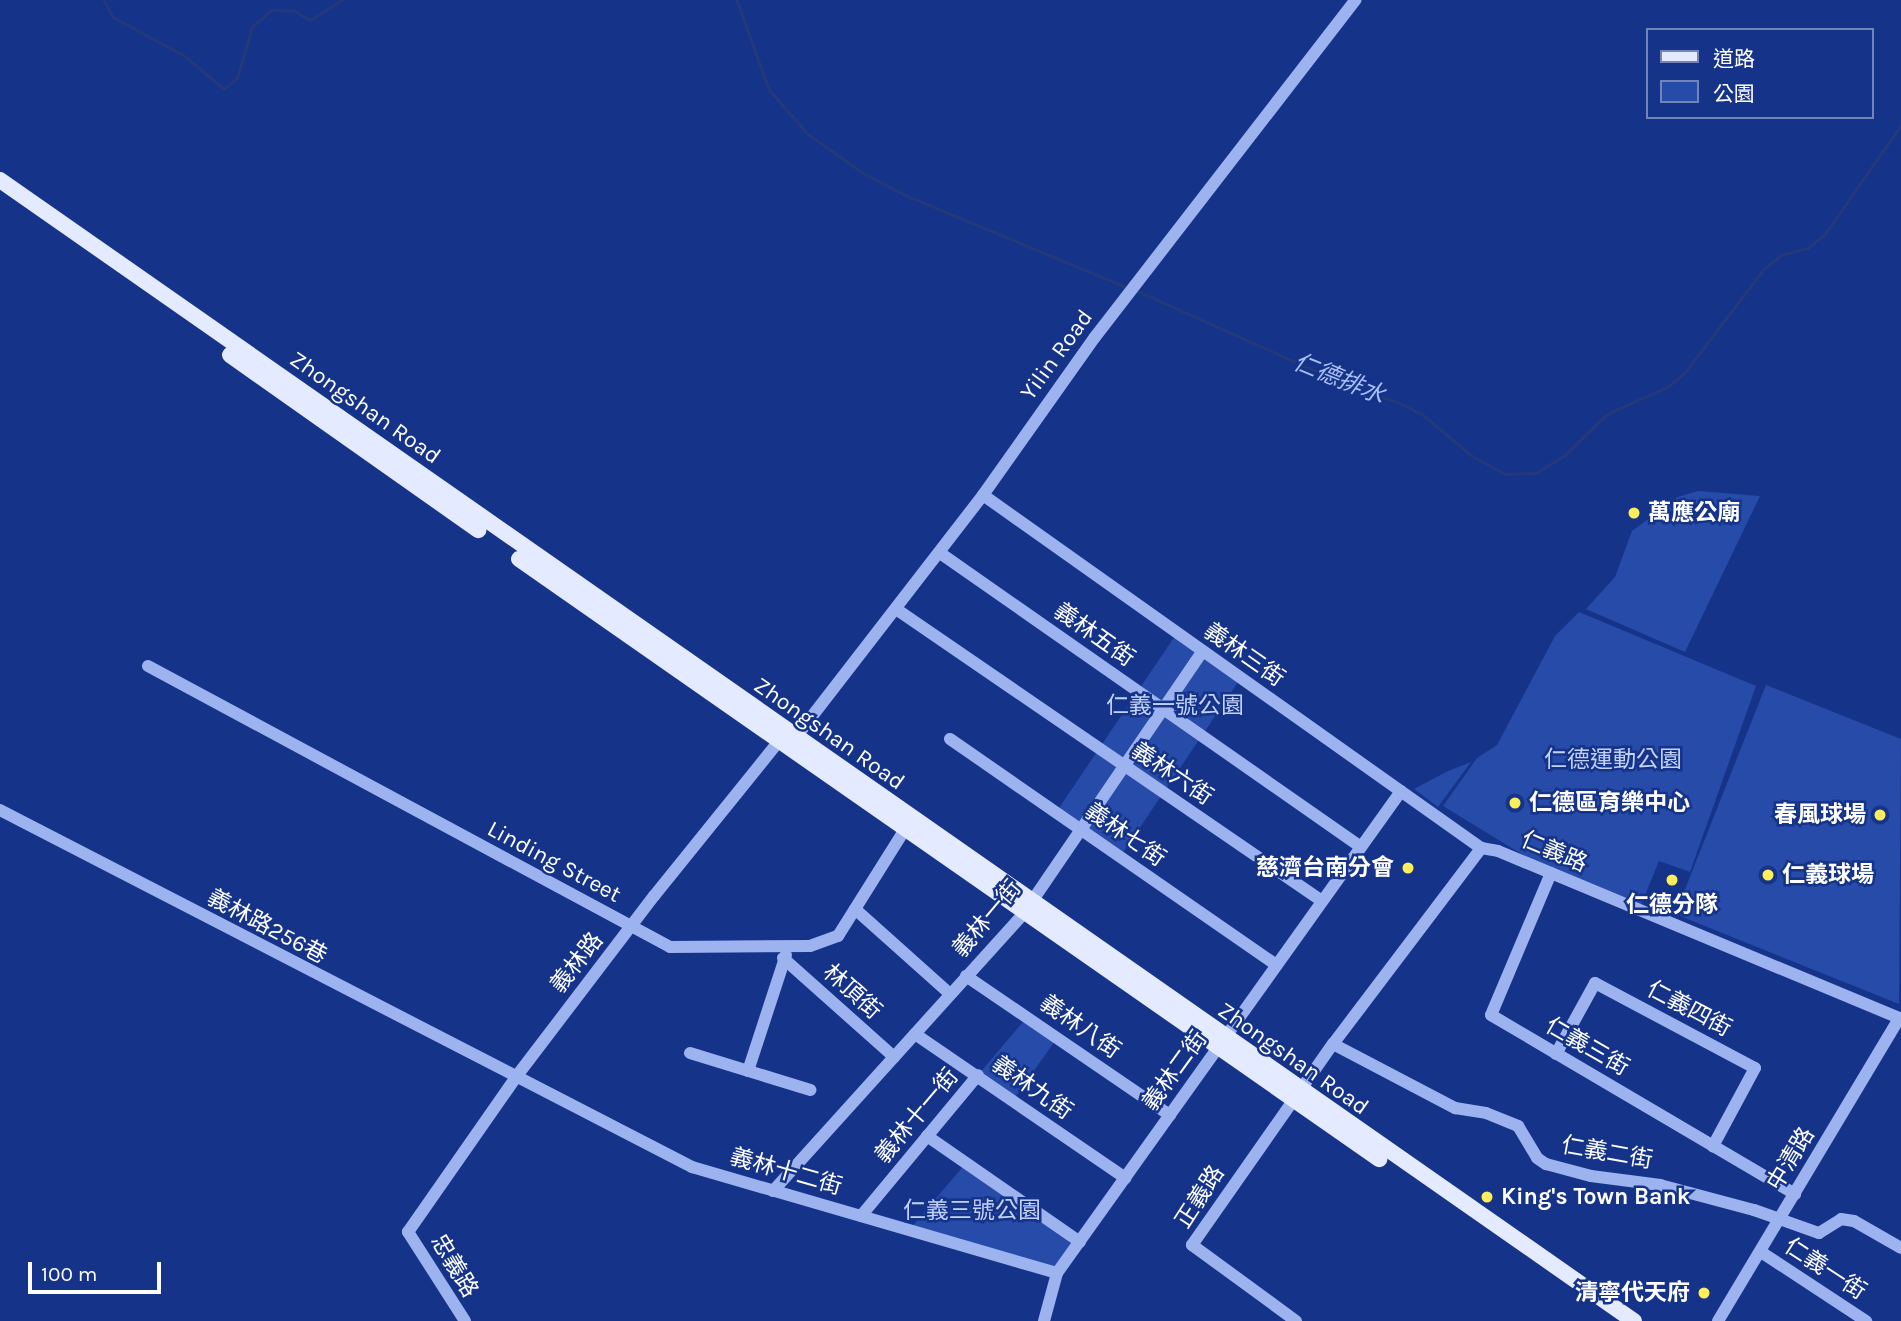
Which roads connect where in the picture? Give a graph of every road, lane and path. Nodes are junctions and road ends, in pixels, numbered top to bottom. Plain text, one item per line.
1 (1355, 0) edge
2 (0, 180) edge
3 (0, 191) edge
4 (983, 495) junction
5 (940, 553) junction
6 (896, 609) junction
7 (1203, 651) junction
8 (148, 666) dead end
9 (1163, 709) junction
10 (788, 738) junction
11 (950, 739) dead end
12 (1124, 766) junction
13 (1401, 791) junction
14 (0, 810) edge
15 (908, 825) junction
16 (1080, 829) junction
17 (1361, 847) junction
18 (1481, 848) junction
19 (1551, 873) junction
20 (1322, 901) junction
21 (1028, 908) junction
22 (855, 909) junction
23 (631, 928) junction
24 (794, 947) junction
25 (783, 958) junction
26 (1276, 965) junction
27 (966, 976) junction
28 (950, 994) junction
29 (1900, 1018) edge
30 (915, 1034) junction
31 (1221, 1044) junction
32 (1334, 1044) junction
33 (690, 1053) dead end
34 (1556, 1054) junction
35 (894, 1057) junction
36 (748, 1071) junction
37 (978, 1075) junction
38 (516, 1077) junction
39 (810, 1090) dead end
40 (1296, 1096) junction
41 (1170, 1115) junction
42 (928, 1136) junction
43 (1713, 1146) junction
44 (1125, 1178) junction
45 (773, 1191) junction
46 (1795, 1194) junction
47 (861, 1216) junction
48 (1780, 1221) junction
49 (408, 1232) joint
50 (1080, 1242) junction
51 (1901, 1248) edge
52 (1761, 1252) junction
53 (1058, 1273) junction
54 (465, 1321) edge
55 (1044, 1321) edge
56 (1296, 1321) edge
57 (1616, 1321) edge
58 (1634, 1321) edge
59 (1718, 1321) edge
60 (1866, 1321) edge

1 - 4 street, Yilin Road
2 - 10 main road, Zhongshan Road
3 - 10 main road, Zhongshan Road
4 - 5 street, Yilin Road
4 - 7 street, 義林三街
5 - 6 street, Yilin Road
5 - 9 street, 義林五街
6 - 10 street, Yilin Road
6 - 12 street, 義林六街
7 - 9 street, 義林一街
7 - 13 street, 義林三街
8 - 23 street, Linding Street
9 - 12 street, 義林一街
9 - 17 street, 義林五街
10 - 15 main road, Zhongshan Road
10 - 23 street, 義林路
11 - 16 street, 義林七街
12 - 16 street, 義林一街
12 - 20 street, 義林六街
13 - 17 street, 義林二街
13 - 18 street, 義林三街
14 - 38 street, 義林路256巷
15 - 21 main road, Zhongshan Road
15 - 22 street, Linding Street
16 - 21 street, 義林一街
16 - 26 street, 義林七街
17 - 20 street, 義林二街
18 - 19 street, 仁義路
18 - 32 street
19 - 29 street, 仁義路
19 - 34 street, 仁義三街
20 - 26 street, 義林二街
21 - 27 street, 義林一街
21 - 31 main road, Zhongshan Road
22 - 24 street, Linding Street
22 - 28 street
23 - 24 street, Linding Street
23 - 38 street, 義林路
24 - 25 street
25 - 35 street, 林頂街
25 - 36 street
26 - 31 street, 義林二街
27 - 28 street, 義林一街
27 - 41 street, 義林八街
28 - 30 street, 義林一街
29 - 46 street, 中清路
30 - 35 street, 義林一街
30 - 37 street, 義林九街
31 - 40 main road, Zhongshan Road
31 - 41 street, 義林二街
32 - 40 street
32 - 48 street, 仁義二街
33 - 36 street
34 - 43 street, 仁義三街
34 - 43 street, 仁義四街
35 - 45 street, 義林一街
36 - 39 street
37 - 42 street, 義林十一街
37 - 44 street, 義林九街
38 - 45 street, 義林十二街
38 - 49 street, 義林路
40 - 56 street, 正義路
40 - 57 main road, Zhongshan Road
40 - 58 main road, Zhongshan Road
41 - 44 street, 義林二街
42 - 47 street, 義林十一街
42 - 50 street
43 - 46 street, 仁義三街
44 - 50 street, 義林二街
45 - 47 street, 義林十二街
46 - 48 street, 中清路
47 - 53 street, 義林十二街
48 - 51 street
48 - 52 street, 中清路
49 - 54 street, 忠義路
50 - 53 street, 義林二街
52 - 59 street, 中清路
52 - 60 street, 仁義一街
53 - 55 street, 義林二街

